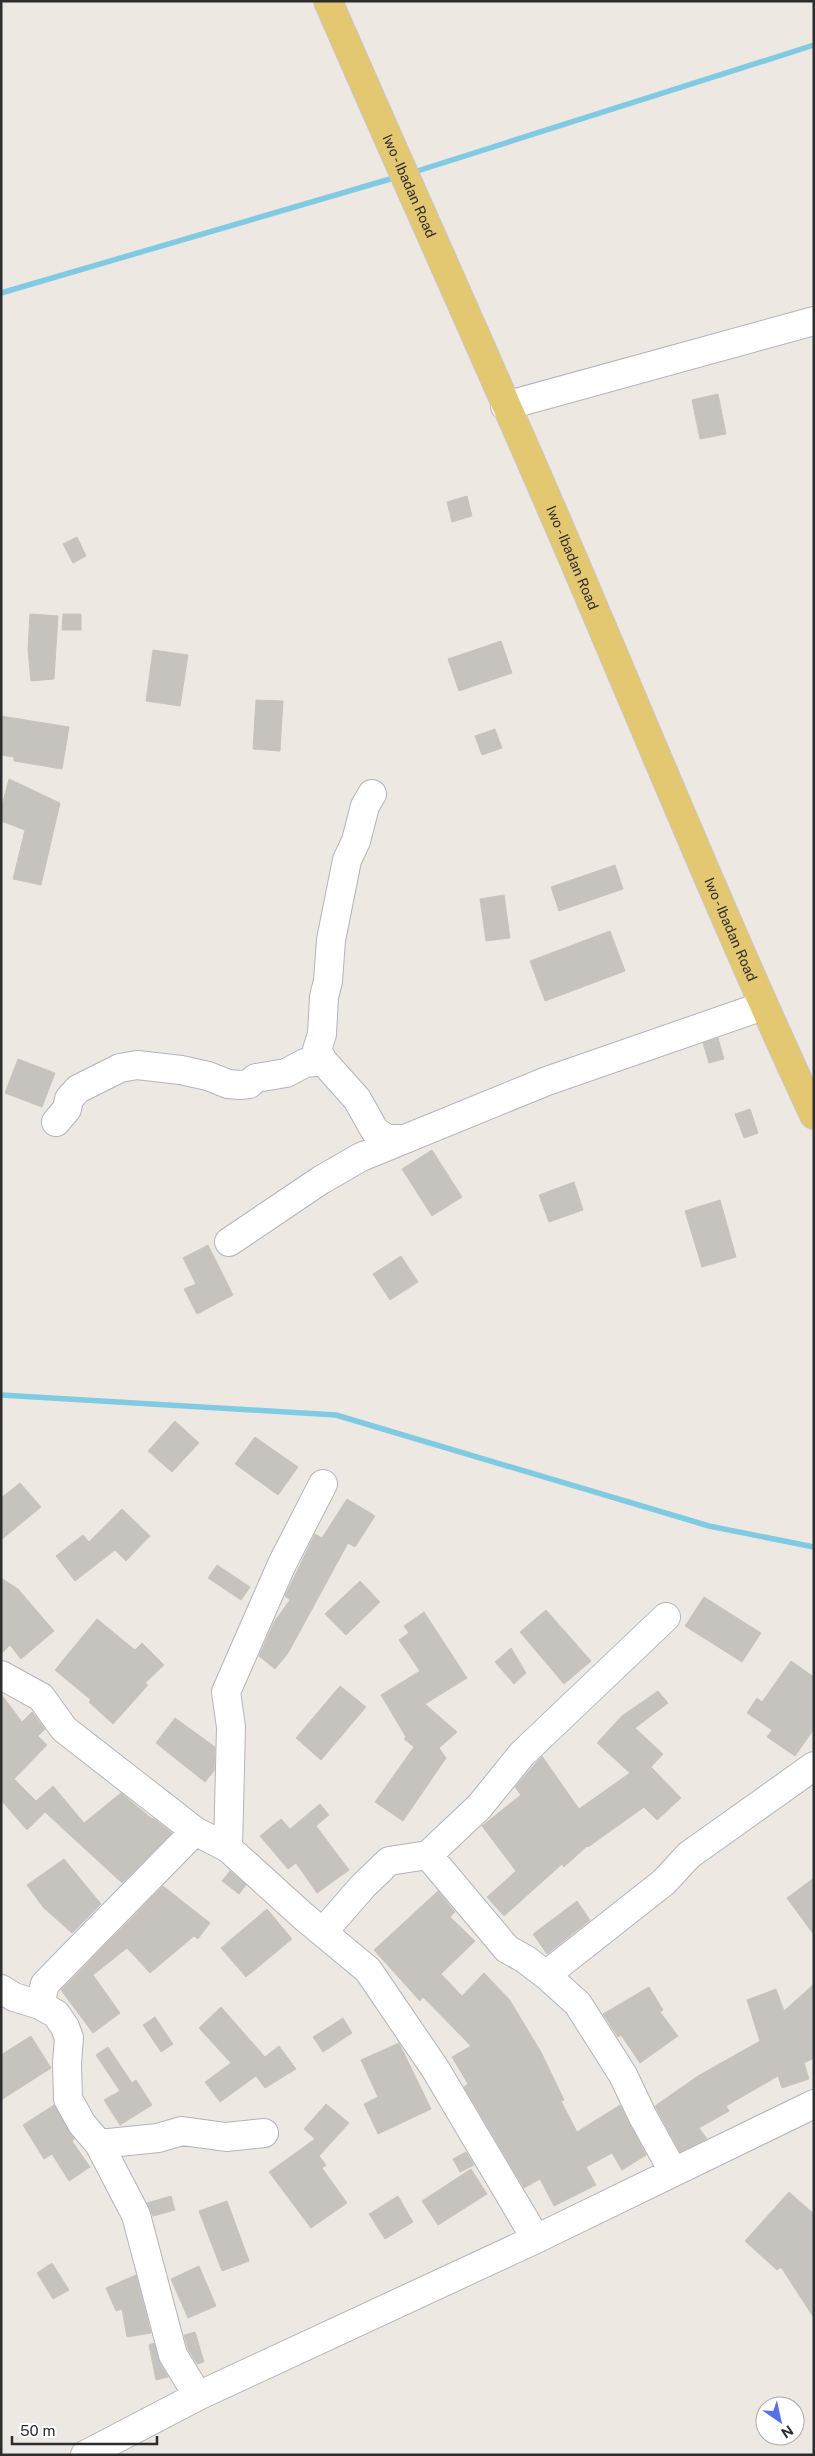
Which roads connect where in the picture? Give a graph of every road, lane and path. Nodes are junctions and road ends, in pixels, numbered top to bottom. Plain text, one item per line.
1 (328, 1) edge
2 (814, 320) edge
3 (505, 406) junction
4 (372, 794) dead end
5 (763, 1006) junction
6 (322, 1061) junction
7 (814, 1115) edge
8 (56, 1122) dead end
9 (401, 1140) junction
10 (230, 1242) dead end
11 (323, 1484) dead end
12 (666, 1617) dead end
13 (1, 1675) edge
14 (814, 1766) edge
15 (195, 1831) junction
16 (228, 1848) junction
17 (428, 1855) junction
18 (322, 1932) junction
19 (546, 1975) junction
20 (1, 1989) edge
21 (40, 2005) junction
22 (814, 2104) edge
23 (264, 2133) dead end
24 (99, 2144) junction
25 (673, 2171) junction
26 (536, 2239) junction
27 (198, 2396) junction
28 (98, 2452) edge

1 - 3 main road, Iwo - Ibadan Road
2 - 3 street
3 - 5 main road, Iwo - Ibadan Road
4 - 6 street
5 - 7 main road, Iwo - Ibadan Road
5 - 9 street
6 - 8 street
6 - 9 street
9 - 10 street
11 - 16 street
12 - 17 street
13 - 15 street
14 - 19 street
15 - 16 street
15 - 21 street
16 - 18 street
17 - 18 street
17 - 19 street
18 - 26 street
19 - 25 street
20 - 21 street
21 - 24 street
22 - 25 street
23 - 24 street
24 - 27 street
25 - 26 street
26 - 27 street
27 - 28 street

